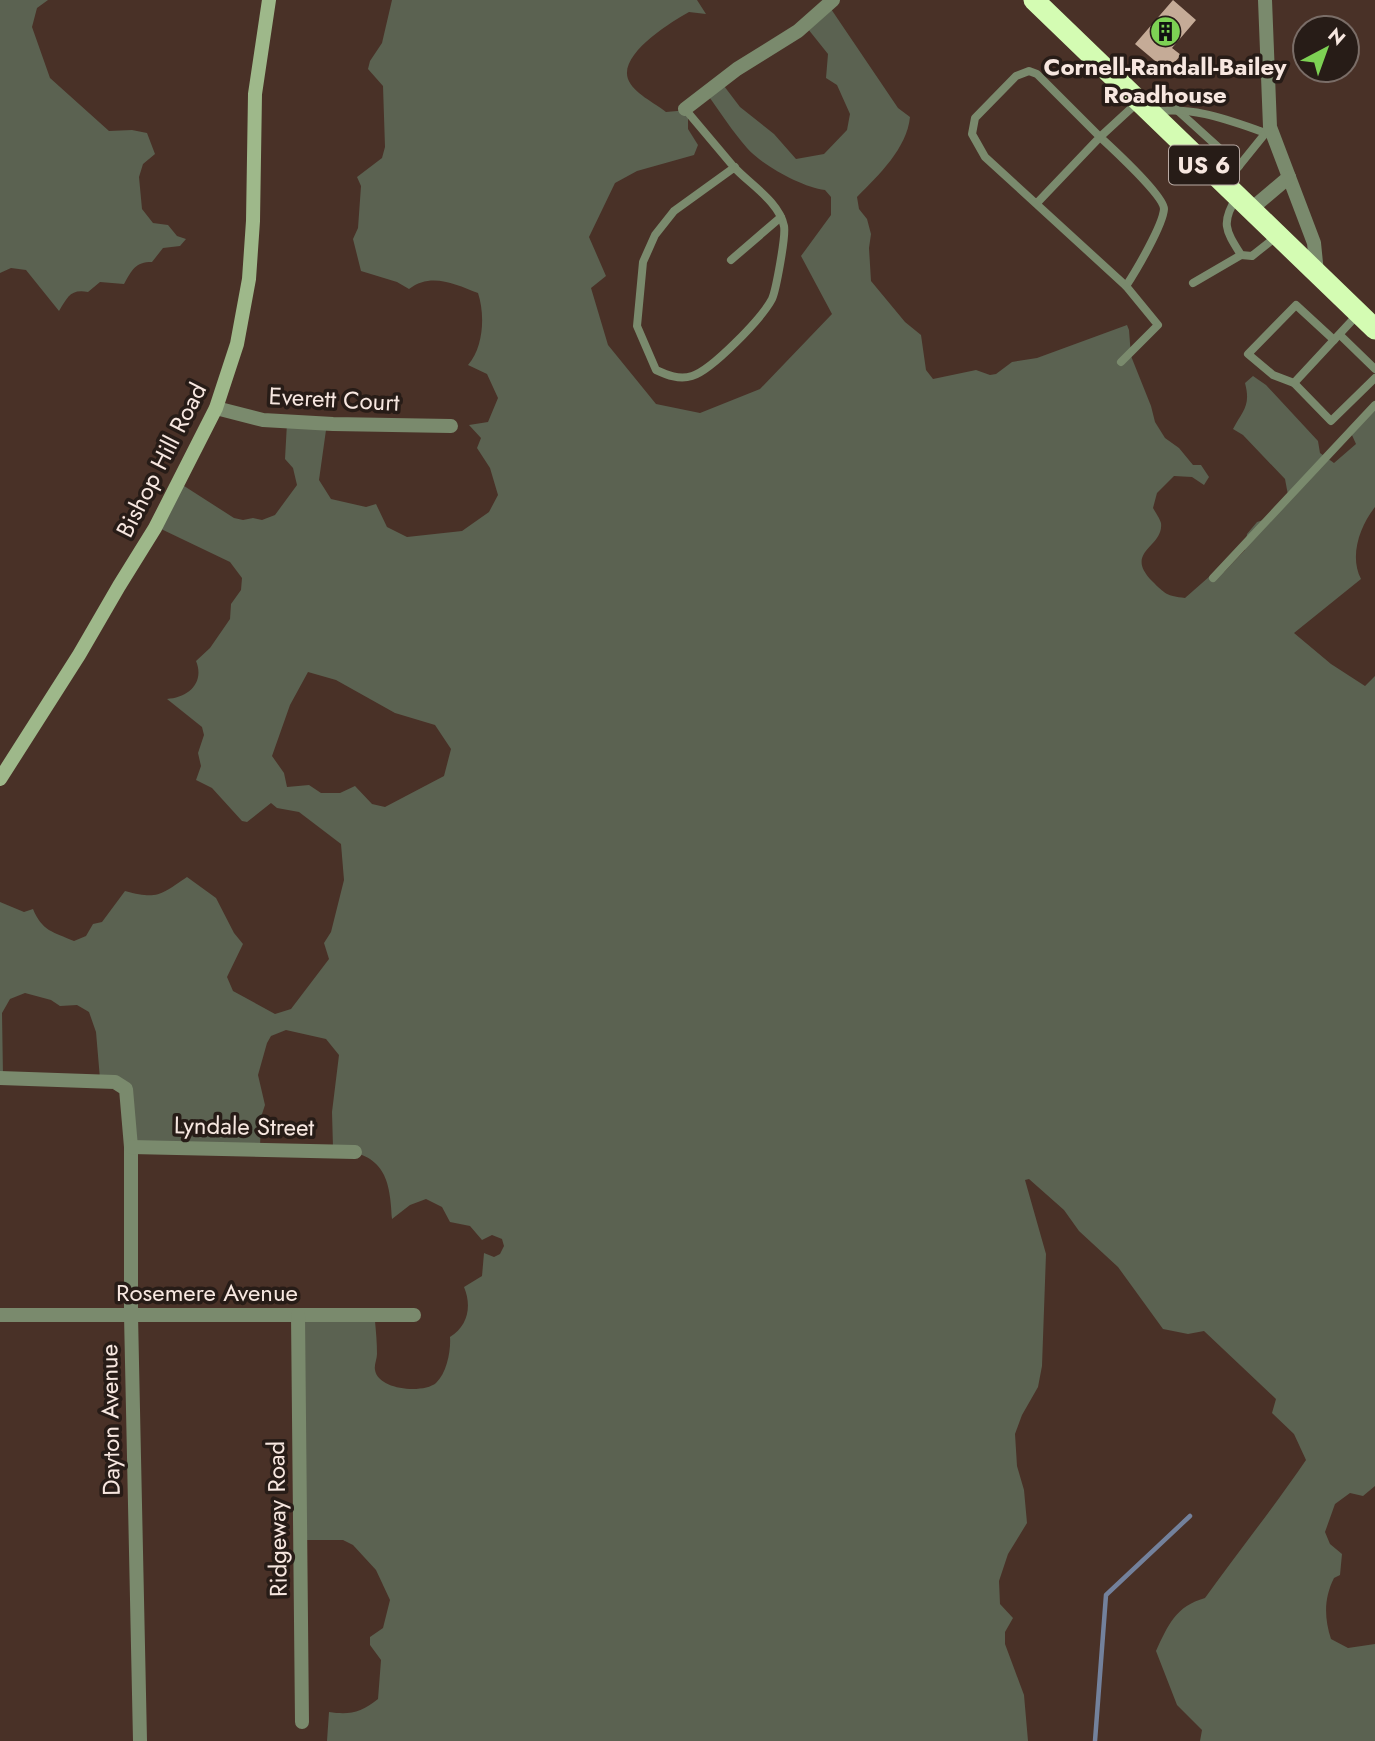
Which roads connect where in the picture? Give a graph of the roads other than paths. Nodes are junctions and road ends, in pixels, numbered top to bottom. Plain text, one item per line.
1 (269, 0) edge
2 (833, 0) edge
3 (1034, 0) edge
4 (1265, 0) edge
5 (1143, 107) junction
6 (685, 109) joint
7 (1176, 109) junction
8 (1268, 130) junction
9 (1100, 137) junction
10 (1239, 166) junction
11 (734, 167) junction
12 (1289, 177) junction
13 (1237, 197) junction
14 (1037, 203) junction
15 (781, 217) junction
16 (1278, 235) junction
17 (1241, 255) junction
18 (731, 260) dead end
19 (1317, 273) junction
20 (1193, 283) dead end
21 (1126, 286) junction
22 (1359, 313) junction
23 (1375, 329) edge
24 (1337, 337) junction
25 (1121, 362) dead end
26 (1375, 369) edge
27 (1375, 378) edge
28 (1294, 383) junction
29 (1375, 405) edge
30 (216, 408) junction
31 (452, 426) dead end
32 (1213, 578) dead end
33 (0, 779) edge
34 (0, 1078) edge
35 (131, 1147) junction
36 (355, 1152) dead end
37 (0, 1315) edge
38 (131, 1315) junction
39 (298, 1315) junction
40 (414, 1315) dead end
41 (302, 1722) dead end
42 (140, 1741) edge

1 - 30 street, Bishop Hill Road
2 - 6 street
3 - 5 highway, US 6
4 - 8 street
5 - 7 lane
5 - 9 lane
5 - 13 highway, US 6
6 - 11 lane
7 - 8 lane
7 - 10 lane
8 - 10 lane
8 - 12 street
9 - 14 lane
9 - 14 lane
9 - 21 lane
10 - 13 lane
11 - 15 lane
11 - 15 lane
12 - 13 street
12 - 19 street
13 - 16 highway, US 6
13 - 17 lane
14 - 21 lane
15 - 18 lane
16 - 17 lane
16 - 19 highway, US 6
17 - 20 lane
19 - 22 highway, US 6
21 - 25 lane
22 - 23 highway, US 6
22 - 24 lane
24 - 26 lane
24 - 28 lane
24 - 28 lane
27 - 28 lane
29 - 32 lane
30 - 31 street, Everett Court
30 - 33 street, Bishop Hill Road
34 - 35 street, Dayton Avenue
35 - 36 street, Lyndale Street
35 - 38 street, Dayton Avenue
37 - 38 street, Rosemere Avenue
38 - 39 street, Rosemere Avenue
38 - 42 street, Dayton Avenue
39 - 40 street, Rosemere Avenue
39 - 41 street, Ridgeway Road

